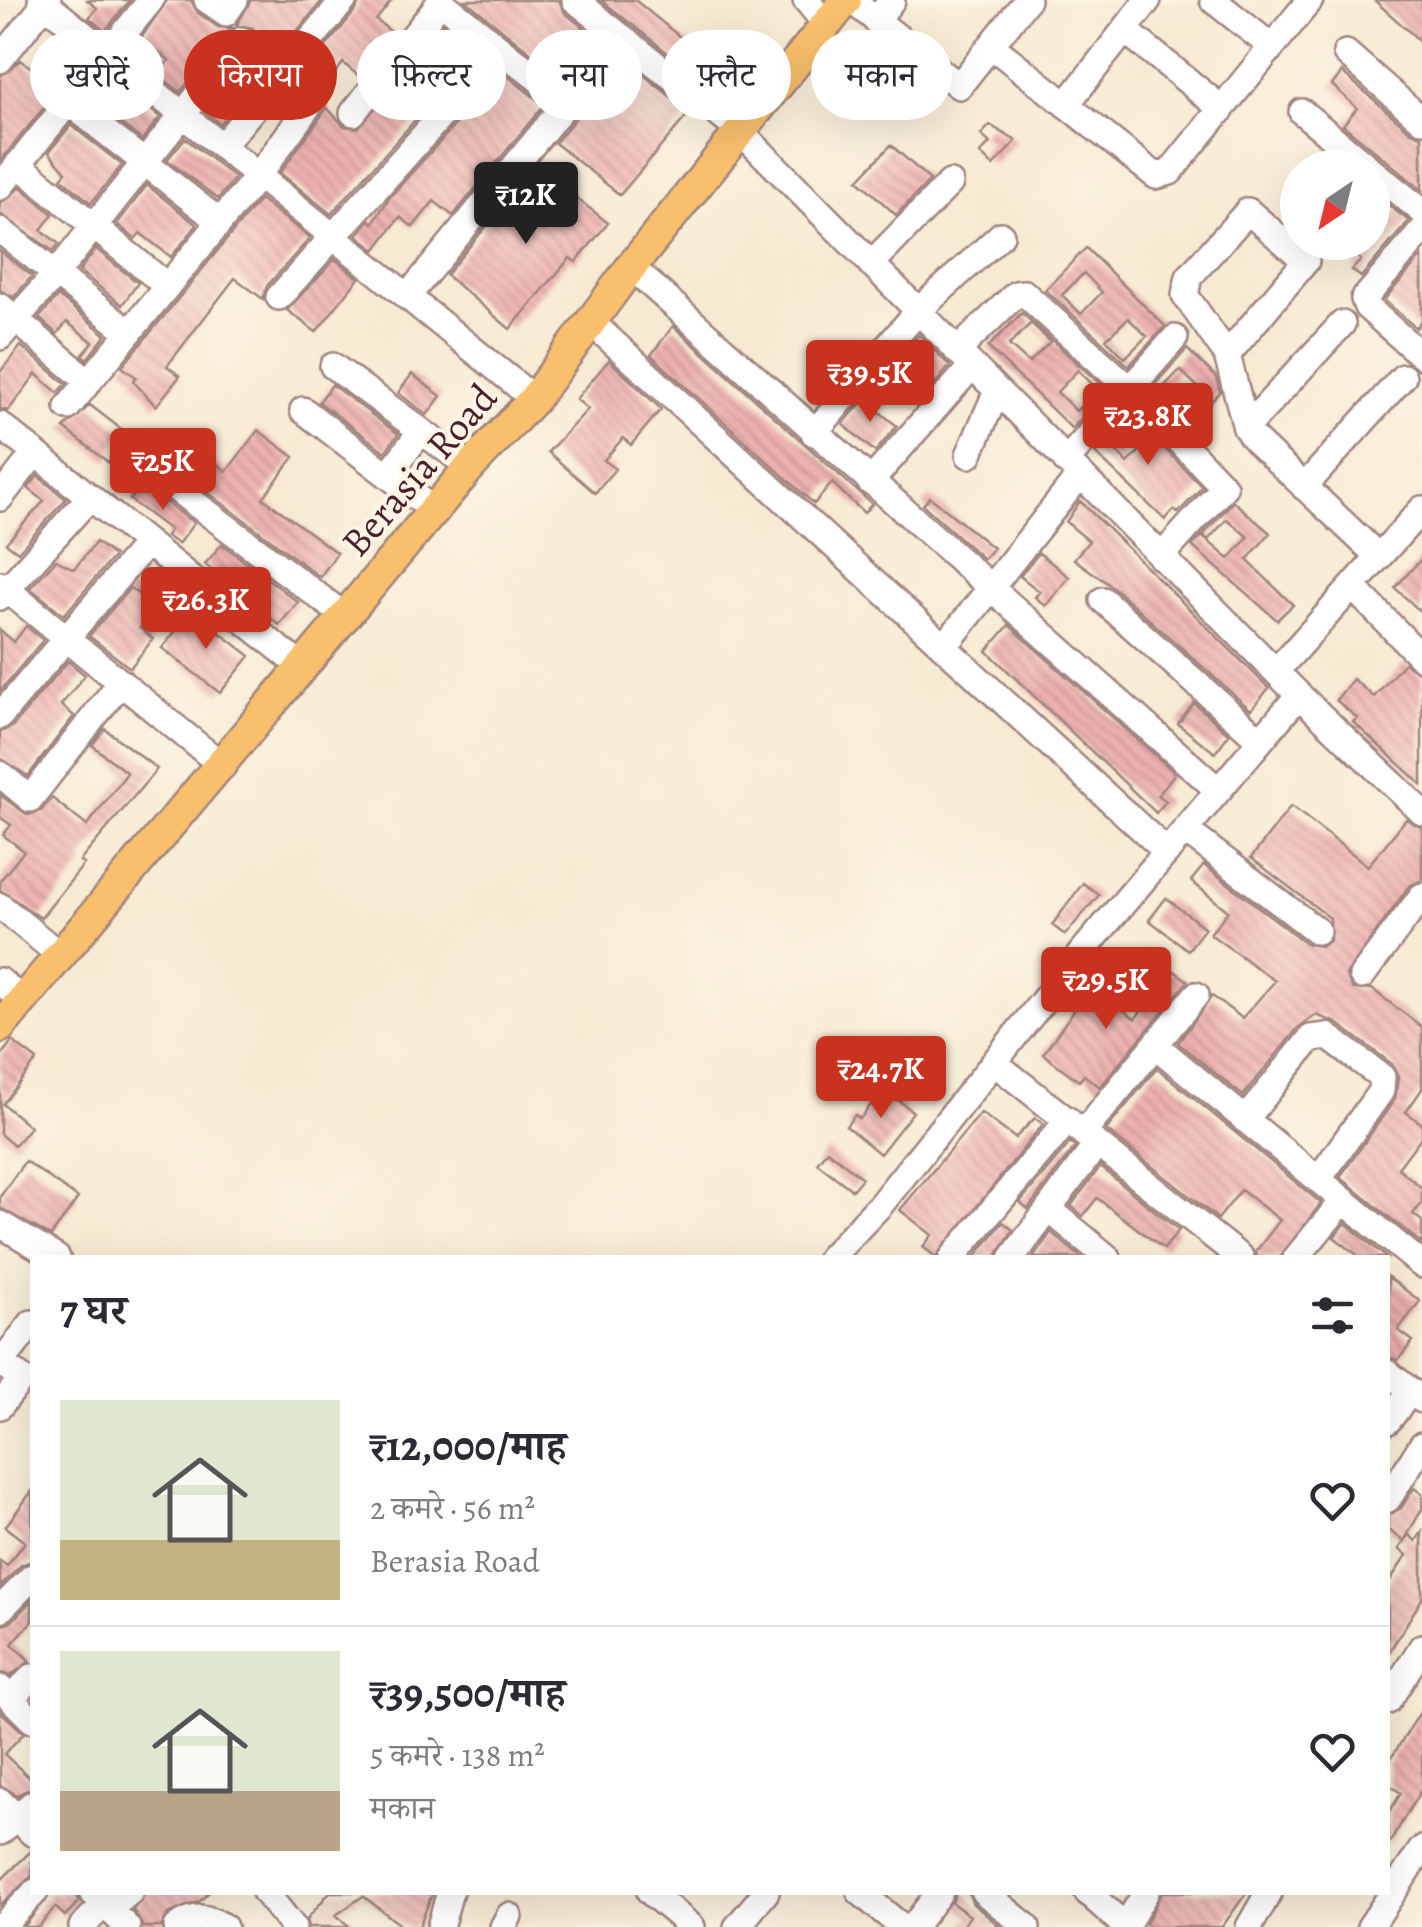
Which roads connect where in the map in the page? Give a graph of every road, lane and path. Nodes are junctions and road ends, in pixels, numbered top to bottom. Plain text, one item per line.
1 (151, 0) edge
2 (207, 0) edge
3 (234, 0) edge
4 (344, 0) edge
5 (440, 0) edge
6 (575, 0) edge
7 (806, 0) edge
8 (848, 0) edge
9 (1028, 0) edge
10 (1148, 0) edge
11 (1213, 0) edge
12 (1310, 0) edge
13 (45, 1) edge
14 (884, 10) edge
15 (826, 24) junction
16 (79, 30) edge
17 (127, 30) edge
18 (477, 30) edge
19 (612, 30) edge
20 (1125, 30) junction
21 (992, 46) junction
22 (1272, 47) junction
23 (506, 53) edge
24 (642, 54) edge
25 (1346, 54) dead end
26 (0, 60) edge
27 (526, 69) edge
28 (164, 100) edge
29 (1066, 105) junction
30 (1222, 109) junction
31 (1302, 112) dead end
32 (353, 113) dead end
33 (183, 115) junction
34 (53, 120) edge
35 (91, 120) edge
36 (299, 120) edge
37 (437, 120) edge
38 (552, 120) edge
39 (1422, 120) edge
40 (741, 132) junction
41 (222, 146) junction
42 (1347, 150) edge
43 (146, 163) junction
44 (18, 164) junction
45 (258, 176) junction
46 (950, 183) dead end
47 (1390, 185) edge
48 (0, 187) edge
49 (1422, 211) edge
50 (220, 222) junction
51 (94, 228) junction
52 (0, 230) edge
53 (1422, 231) edge
54 (1001, 235) dead end
55 (333, 236) junction
56 (872, 264) junction
57 (632, 266) junction
58 (54, 275) junction
59 (167, 286) junction
60 (279, 296) dead end
61 (408, 297) junction
62 (918, 311) junction
63 (5, 320) edge
64 (591, 322) junction
65 (1342, 324) dead end
66 (129, 332) junction
67 (1176, 338) dead end
68 (1419, 347) edge
69 (1227, 355) junction
70 (965, 359) junction
71 (333, 366) dead end
72 (1403, 377) dead end
73 (88, 382) junction
74 (1131, 390) junction
75 (996, 391) junction
76 (534, 399) junction
77 (68, 407) dead end
78 (303, 410) dead end
79 (0, 425) edge
80 (1246, 428) junction
81 (421, 430) junction
82 (814, 434) junction
83 (127, 452) dead end
84 (35, 453) junction
85 (970, 455) dead end
86 (470, 467) junction
87 (1073, 468) junction
88 (389, 474) junction
89 (870, 482) junction
90 (1304, 487) junction
91 (90, 496) junction
92 (0, 498) edge
93 (1422, 510) edge
94 (436, 512) junction
95 (147, 543) junction
96 (1161, 556) junction
97 (1379, 558) junction
98 (1352, 588) junction
99 (989, 589) junction
100 (2, 590) edge
101 (1104, 600) dead end
102 (346, 617) junction
103 (64, 636) junction
104 (1417, 642) edge
105 (944, 646) junction
106 (302, 667) junction
107 (1277, 670) junction
108 (121, 682) junction
109 (1299, 695) junction
110 (0, 716) edge
111 (1260, 740) junction
112 (223, 766) junction
113 (0, 774) edge
114 (1218, 790) junction
115 (1422, 812) edge
116 (1185, 830) junction
117 (1167, 852) junction
118 (1422, 896) edge
119 (0, 906) edge
120 (1318, 931) dead end
121 (60, 955) junction
122 (1362, 976) dead end
123 (11, 991) edge
124 (1196, 995) dead end
125 (0, 1027) edge
126 (1155, 1045) junction
127 (996, 1064) junction
128 (1245, 1120) junction
129 (1083, 1132) junction
130 (1318, 1180) junction
131 (1344, 1201) junction
132 (1000, 1202) junction
133 (1050, 1210) junction
134 (0, 1224) edge
135 (1034, 1231) junction
136 (52, 1255) edge
137 (833, 1255) edge
138 (955, 1255) edge
139 (1014, 1255) edge
140 (1104, 1255) edge
141 (1238, 1255) edge
142 (1299, 1255) edge
143 (1422, 1265) edge
144 (30, 1328) edge
145 (1390, 1374) edge
146 (1416, 1396) edge
147 (0, 1406) edge
148 (1390, 1418) edge
149 (1422, 1445) edge
150 (1390, 1497) edge
151 (30, 1579) edge
152 (0, 1610) edge
153 (1422, 1647) edge
154 (30, 1677) edge
155 (5, 1693) edge
156 (1390, 1699) edge
157 (30, 1718) edge
158 (1422, 1849) edge
159 (1393, 1881) edge
160 (32, 1895) edge
161 (268, 1895) edge
162 (449, 1895) edge
163 (654, 1895) edge
164 (764, 1895) edge
165 (864, 1895) edge
166 (938, 1895) edge
167 (988, 1895) edge
168 (1090, 1895) edge
169 (1144, 1895) edge
170 (1267, 1895) edge
171 (1386, 1895) edge
172 (1422, 1900) edge
173 (108, 1908) edge
174 (1, 1927) edge
175 (82, 1927) edge
176 (177, 1927) edge
177 (224, 1927) edge
178 (293, 1927) edge
179 (440, 1927) edge
180 (692, 1927) edge
181 (737, 1927) edge
182 (902, 1927) edge
183 (913, 1927) edge
184 (1027, 1927) edge
185 (1125, 1927) edge
186 (1249, 1927) edge
187 (1370, 1927) edge

1 - 17 street
2 - 3 street
4 - 41 street
5 - 18 street
5 - 32 street
6 - 19 street
7 - 15 street
8 - 14 street
8 - 15 main road, Berasia Road
9 - 21 street
10 - 20 street
11 - 22 street
12 - 22 street
13 - 16 street
13 - 26 street
14 - 21 street
15 - 40 main road, Berasia Road
20 - 29 street
20 - 30 street
21 - 29 street
22 - 30 street
23 - 27 street
24 - 40 street
25 - 39 street
28 - 33 street
29 - 30 street
31 - 42 street
33 - 41 street
33 - 43 street
34 - 44 street
35 - 43 street
36 - 45 street
37 - 55 street
38 - 61 street
40 - 56 street
40 - 57 main road, Berasia Road
41 - 45 street
43 - 50 street
43 - 51 street
44 - 48 street
44 - 51 street
45 - 50 street
45 - 55 street
46 - 56 street
47 - 49 street
50 - 59 street
51 - 58 street
51 - 59 street
52 - 58 street
53 - 68 street
54 - 62 street
55 - 60 street
55 - 61 street
56 - 62 street
57 - 64 main road, Berasia Road
57 - 82 street
58 - 63 street
58 - 66 street
59 - 66 street
61 - 76 street
62 - 70 street
62 - 82 street
63 - 73 street
64 - 76 main road, Berasia Road
64 - 105 street
65 - 80 street
66 - 73 street
67 - 74 street
69 - 69 street
69 - 80 street
70 - 74 street
70 - 75 street
70 - 89 street
71 - 81 street
72 - 90 street
73 - 77 street
74 - 87 street
74 - 96 street
75 - 85 street
75 - 87 street
76 - 86 main road, Berasia Road
78 - 88 street
79 - 84 street
80 - 90 street
81 - 86 street
81 - 88 street
82 - 89 street
83 - 102 street
84 - 91 street
84 - 92 street
86 - 94 main road, Berasia Road
87 - 96 street
87 - 99 street
88 - 94 street
89 - 99 street
90 - 97 street
91 - 95 street
91 - 100 street
93 - 97 street
94 - 102 main road, Berasia Road
95 - 103 street
95 - 106 street
96 - 107 street
97 - 98 street
98 - 104 street
98 - 107 street
99 - 105 street
99 - 114 street
100 - 103 street
101 - 111 street
102 - 106 main road, Berasia Road
103 - 108 street
103 - 110 street
105 - 117 street
106 - 112 main road, Berasia Road
107 - 109 street
108 - 112 street
108 - 113 street
109 - 111 street
109 - 115 street
111 - 114 street
112 - 121 main road, Berasia Road
114 - 116 street
116 - 117 street
116 - 120 street
117 - 127 street
118 - 122 street
119 - 121 street
121 - 123 main road, Berasia Road
123 - 125 main road, Berasia Road
124 - 126 street
126 - 128 street
126 - 129 street
127 - 129 street
127 - 137 street
128 - 130 street
128 - 130 street
129 - 132 street
129 - 133 street
129 - 141 street
130 - 131 street
131 - 142 street
131 - 143 street
132 - 135 street
132 - 138 street
133 - 135 street
133 - 140 street
134 - 136 street
135 - 139 street
144 - 147 street
145 - 146 street
146 - 148 street
149 - 150 street
151 - 152 street
153 - 156 street
154 - 155 street
155 - 157 street
158 - 159 street
159 - 172 street
160 - 174 street
161 - 178 street
162 - 179 street
163 - 180 street
164 - 181 street
165 - 182 street
166 - 183 street
167 - 184 street
168 - 185 street
169 - 185 street
170 - 186 street
171 - 187 street
173 - 175 street
176 - 177 street

